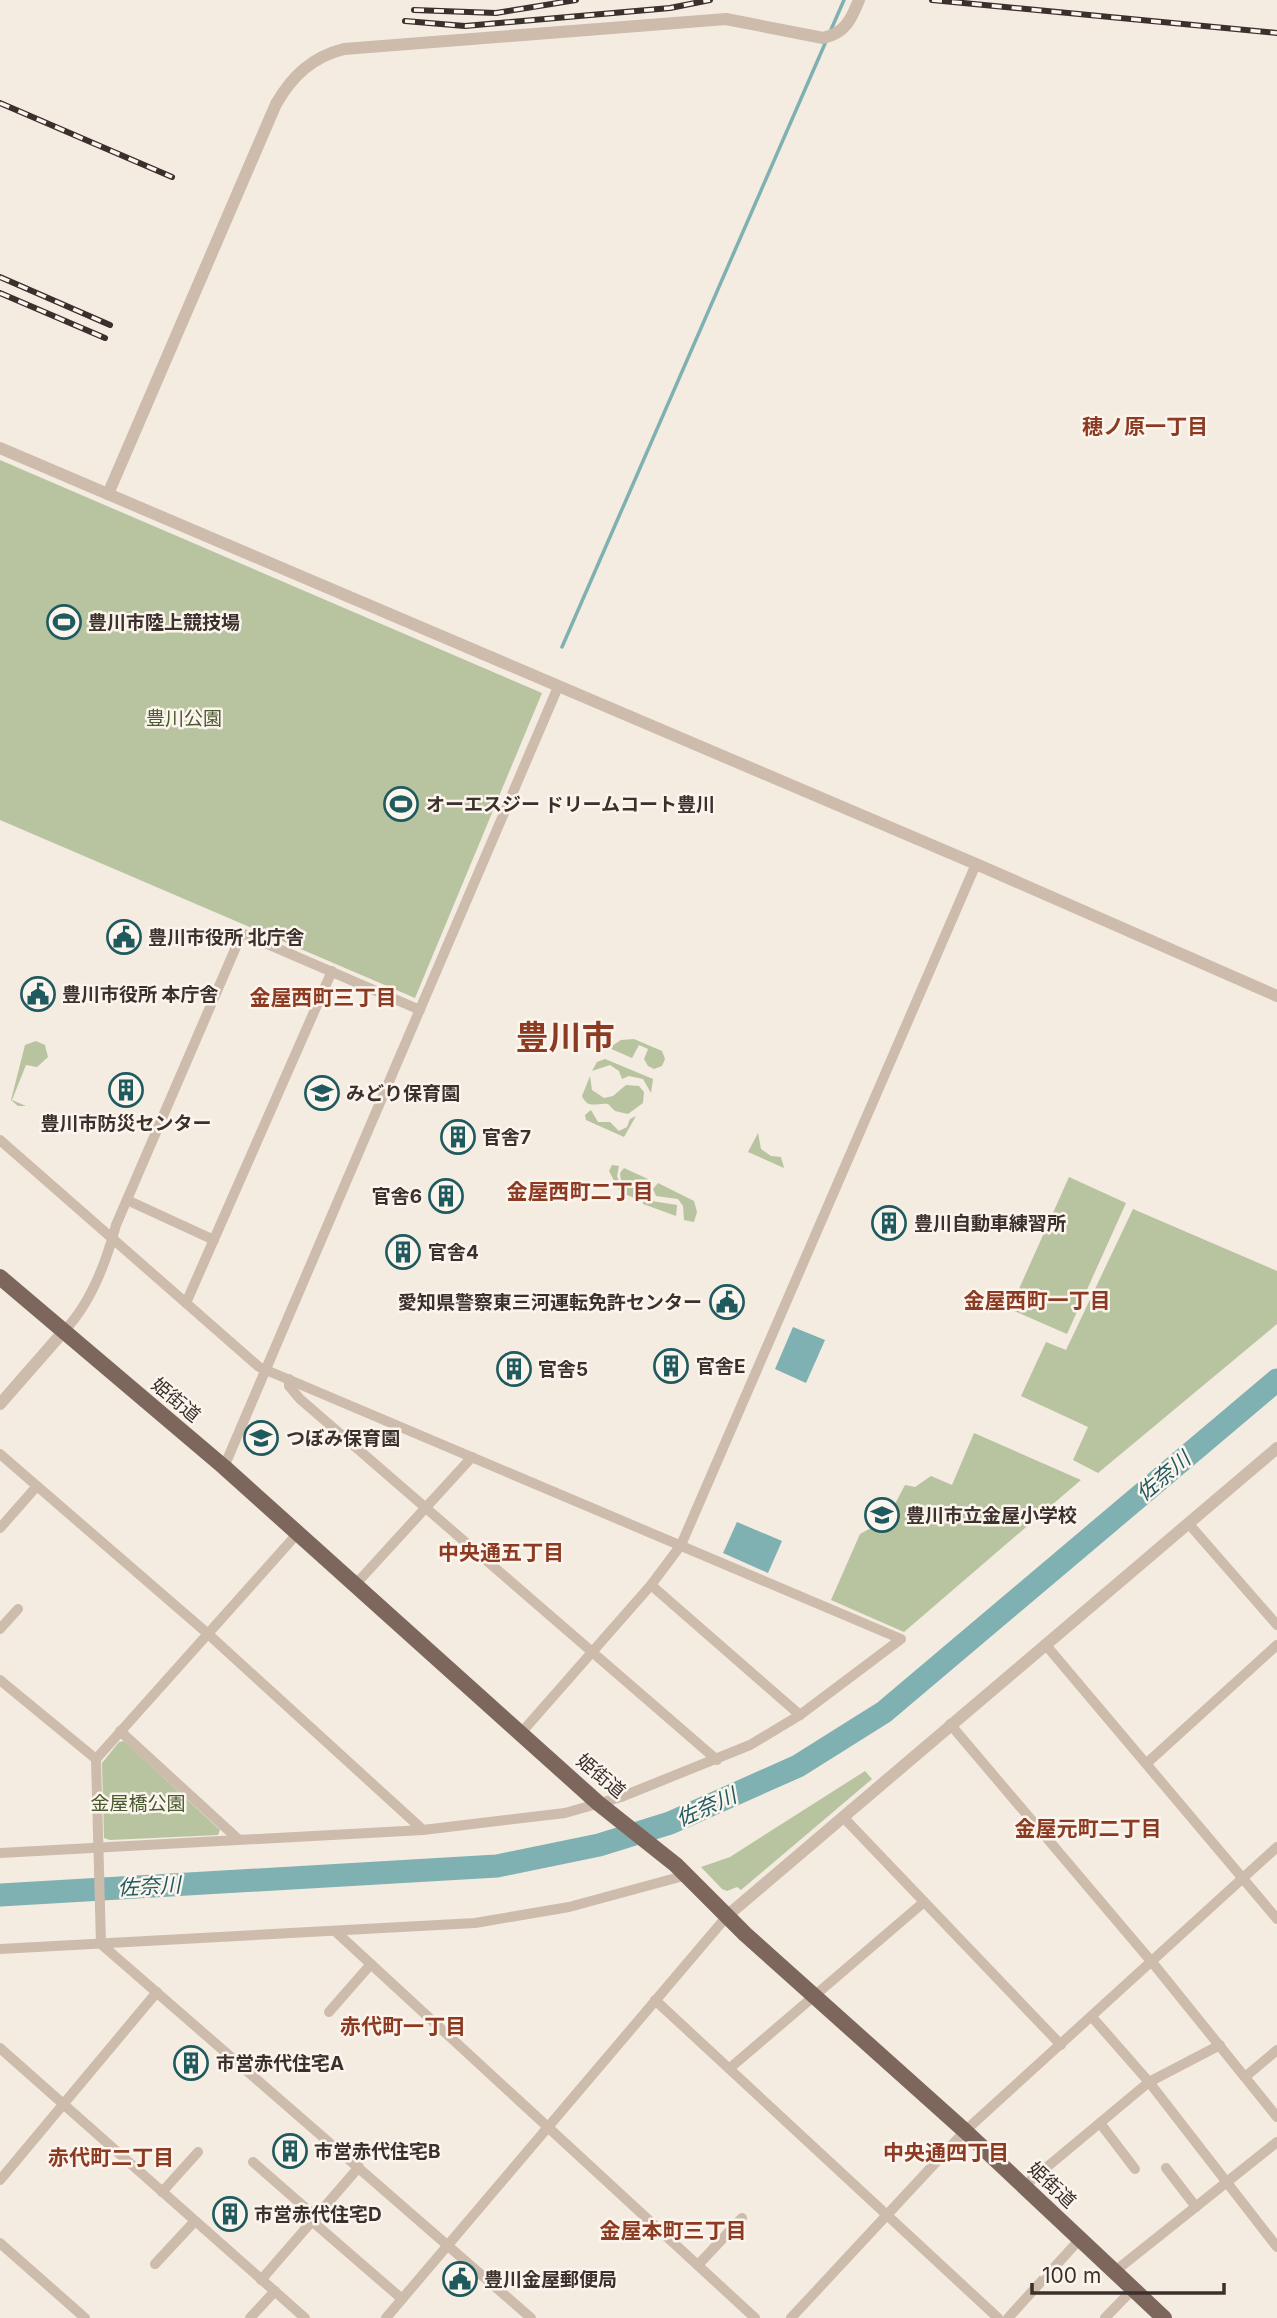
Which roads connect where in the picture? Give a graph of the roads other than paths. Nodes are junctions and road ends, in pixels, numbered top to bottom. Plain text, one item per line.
1 (859, 0) edge
2 (0, 448) edge
3 (108, 494) junction
4 (558, 687) junction
5 (976, 864) junction
6 (332, 971) junction
7 (1277, 996) edge
8 (420, 1010) junction
9 (0, 1140) edge
10 (127, 1200) junction
11 (112, 1240) junction
12 (214, 1240) junction
13 (0, 1277) edge
14 (186, 1303) junction
15 (64, 1332) junction
16 (267, 1370) junction
17 (289, 1380) junction
18 (0, 1404) edge
19 (1277, 1448) edge
20 (0, 1454) edge
21 (472, 1457) junction
22 (225, 1467) junction
23 (37, 1486) junction
24 (426, 1507) junction
25 (1188, 1523) junction
26 (0, 1528) edge
27 (297, 1534) junction
28 (681, 1545) junction
29 (355, 1585) junction
30 (651, 1585) junction
31 (18, 1609) dead end
32 (1277, 1625) edge
33 (0, 1629) edge
34 (207, 1633) junction
35 (1045, 1644) junction
36 (1277, 1645) edge
37 (592, 1651) junction
38 (0, 1680) edge
39 (800, 1715) junction
40 (950, 1724) junction
41 (121, 1731) junction
42 (522, 1733) junction
43 (96, 1759) junction
44 (717, 1760) junction
45 (1147, 1763) junction
46 (598, 1803) junction
47 (844, 1818) junction
48 (423, 1830) junction
49 (238, 1839) junction
50 (99, 1847) junction
51 (1277, 1847) edge
52 (0, 1853) edge
53 (682, 1870) junction
54 (1244, 1877) junction
55 (924, 1902) junction
56 (728, 1915) junction
57 (1277, 1919) edge
58 (335, 1931) junction
59 (101, 1944) junction
60 (0, 1949) edge
61 (1152, 1963) junction
62 (372, 1964) junction
63 (157, 1992) junction
64 (813, 1996) junction
65 (655, 2000) junction
66 (330, 2012) dead end
67 (1092, 2017) junction
68 (1061, 2045) junction
69 (1220, 2045) junction
70 (0, 2048) edge
71 (1277, 2050) edge
72 (730, 2068) junction
73 (1245, 2077) junction
74 (1149, 2082) junction
75 (64, 2104) junction
76 (1277, 2117) edge
77 (1100, 2123) junction
78 (548, 2126) junction
79 (965, 2131) junction
80 (1277, 2142) edge
81 (198, 2152) dead end
82 (253, 2162) dead end
83 (359, 2167) junction
84 (1166, 2168) dead end
85 (1135, 2169) dead end
86 (0, 2180) edge
87 (1227, 2182) junction
88 (1023, 2187) junction
89 (162, 2192) junction
90 (1196, 2207) junction
91 (887, 2216) junction
92 (742, 2218) dead end
93 (315, 2220) junction
94 (195, 2221) junction
95 (1080, 2239) junction
96 (0, 2243) edge
97 (448, 2245) junction
98 (1277, 2247) edge
99 (155, 2264) dead end
100 (698, 2265) junction
101 (1114, 2272) junction
102 (261, 2280) junction
103 (1133, 2289) junction
104 (275, 2291) junction
105 (402, 2299) junction
106 (85, 2318) edge
107 (250, 2318) edge
108 (305, 2318) edge
109 (386, 2318) edge
110 (531, 2318) edge
111 (755, 2318) edge
112 (791, 2318) edge
113 (998, 2318) edge
114 (1008, 2318) edge
115 (1105, 2318) edge
116 (1164, 2318) edge

1 - 3 street
2 - 3 street
3 - 4 street
4 - 5 street
4 - 8 street
5 - 7 street
5 - 28 street
6 - 8 street
6 - 10 street
6 - 12 street
8 - 16 street
9 - 11 street
10 - 11 street
10 - 12 street
11 - 14 street
11 - 15 street
12 - 14 street
13 - 15 main road, 姫街道
14 - 16 street
15 - 18 street
15 - 22 main road, 姫街道
16 - 17 street
16 - 22 street
17 - 21 street
17 - 24 street
19 - 25 street
20 - 23 street
21 - 24 street
21 - 28 street
22 - 27 main road, 姫街道
23 - 26 street
23 - 34 street
24 - 29 street
24 - 37 street
25 - 32 street
25 - 35 street
27 - 29 main road, 姫街道
27 - 34 street
28 - 30 street
28 - 39 street
29 - 42 main road, 姫街道
30 - 37 street
30 - 39 street
31 - 33 street
34 - 41 street
34 - 48 street
35 - 40 street
35 - 45 street
36 - 45 street
37 - 42 street
37 - 44 street
38 - 43 street
39 - 44 street
40 - 47 street
40 - 61 street
41 - 43 street
41 - 49 street
42 - 46 main road, 姫街道
43 - 50 street
44 - 46 street
45 - 54 street
46 - 48 street
46 - 53 main road, 姫街道
47 - 55 street
47 - 56 street
48 - 49 street
49 - 50 street
50 - 52 street
50 - 59 street
51 - 54 street
53 - 56 main road, 姫街道
53 - 58 street
54 - 57 street
54 - 61 street
55 - 64 street
55 - 68 street
56 - 64 main road, 姫街道
56 - 65 street
58 - 59 street
58 - 62 street
59 - 60 street
59 - 63 street
61 - 67 street
61 - 69 street
62 - 66 street
62 - 78 street
63 - 75 street
63 - 83 street
64 - 72 street
64 - 79 main road, 姫街道
65 - 72 street
65 - 78 street
67 - 68 street
67 - 74 street
68 - 79 street
69 - 73 street
69 - 74 street
70 - 75 street
71 - 73 street
72 - 91 street
73 - 76 street
74 - 77 street
74 - 87 street
75 - 86 street
75 - 89 street
77 - 85 street
77 - 88 street
78 - 97 street
78 - 100 street
79 - 88 main road, 姫街道
79 - 91 street
80 - 87 street
81 - 89 street
82 - 93 street
83 - 93 street
83 - 97 street
84 - 90 street
87 - 90 street
87 - 98 street
88 - 95 main road, 姫街道
89 - 94 street
90 - 101 street
91 - 112 street
91 - 113 street
92 - 100 street
93 - 102 street
93 - 105 street
94 - 99 street
94 - 102 street
95 - 101 main road, 姫街道
95 - 114 street
96 - 106 street
97 - 105 street
97 - 110 street
100 - 111 street
101 - 103 main road, 姫街道
102 - 104 street
103 - 115 street
103 - 116 main road, 姫街道
104 - 107 street
104 - 108 street
105 - 109 street

